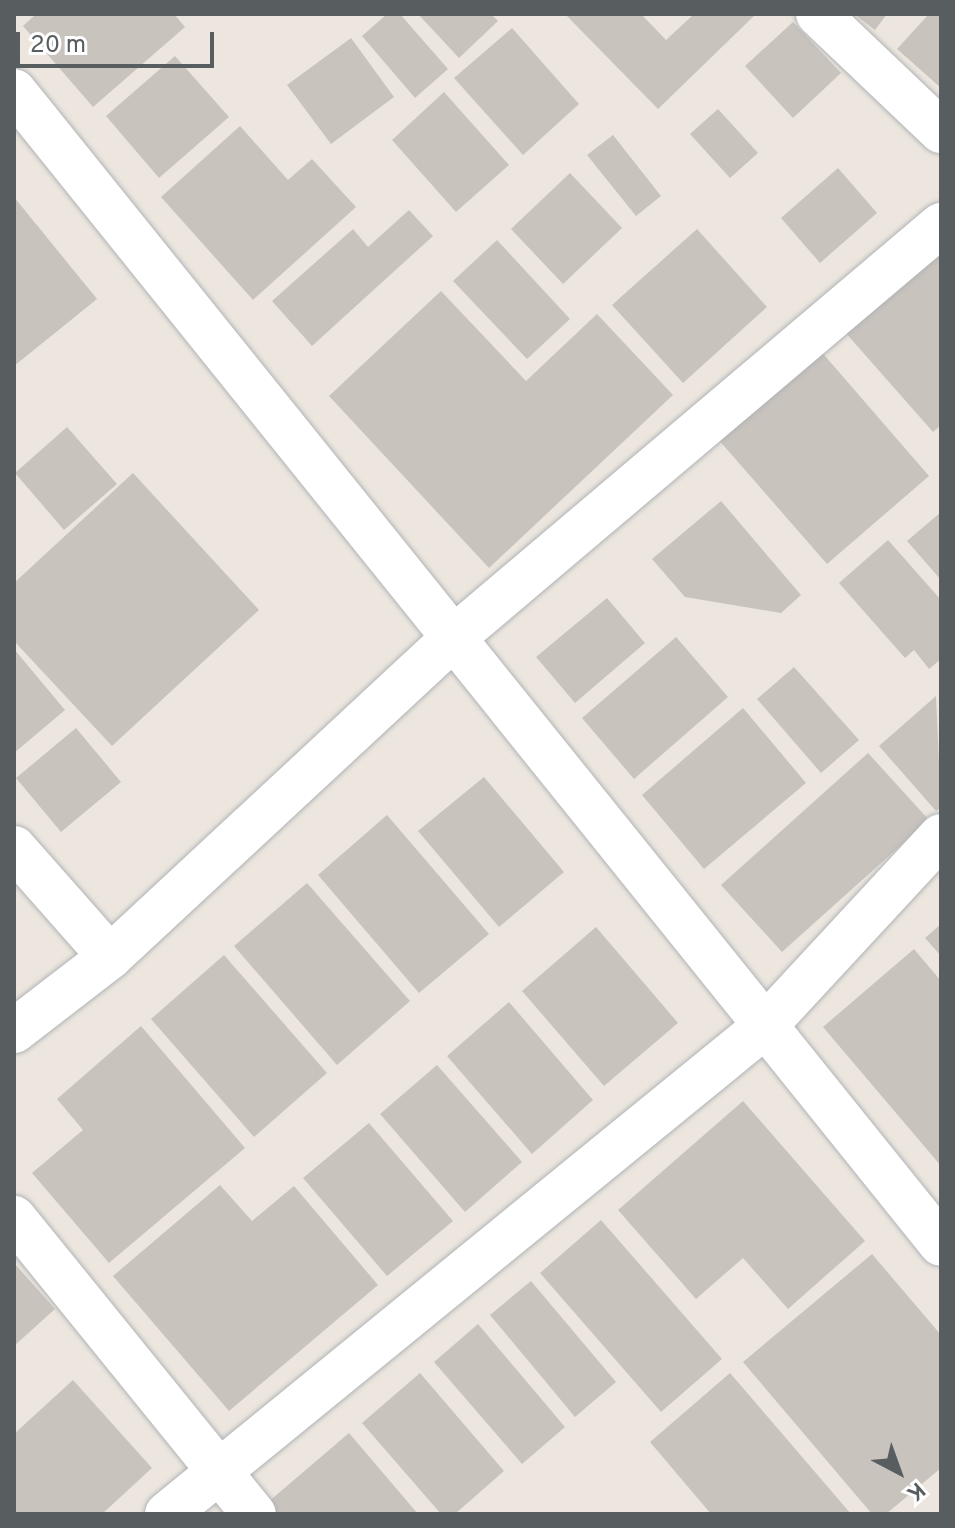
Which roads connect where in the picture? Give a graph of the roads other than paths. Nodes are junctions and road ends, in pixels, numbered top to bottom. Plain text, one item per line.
1 (818, 14) edge
2 (14, 91) edge
3 (941, 131) edge
4 (941, 225) edge
5 (452, 639) junction
6 (941, 836) edge
7 (14, 848) edge
8 (110, 957) junction
9 (764, 1027) junction
10 (14, 1031) edge
11 (14, 1218) edge
12 (941, 1244) edge
13 (219, 1468) junction
14 (167, 1514) edge
15 (254, 1514) edge

1 - 3 street
2 - 5 street
4 - 5 street
5 - 8 street
5 - 9 street
6 - 9 street
7 - 8 street
8 - 10 street
9 - 12 street
9 - 13 street
11 - 13 street
13 - 14 street
13 - 15 street

